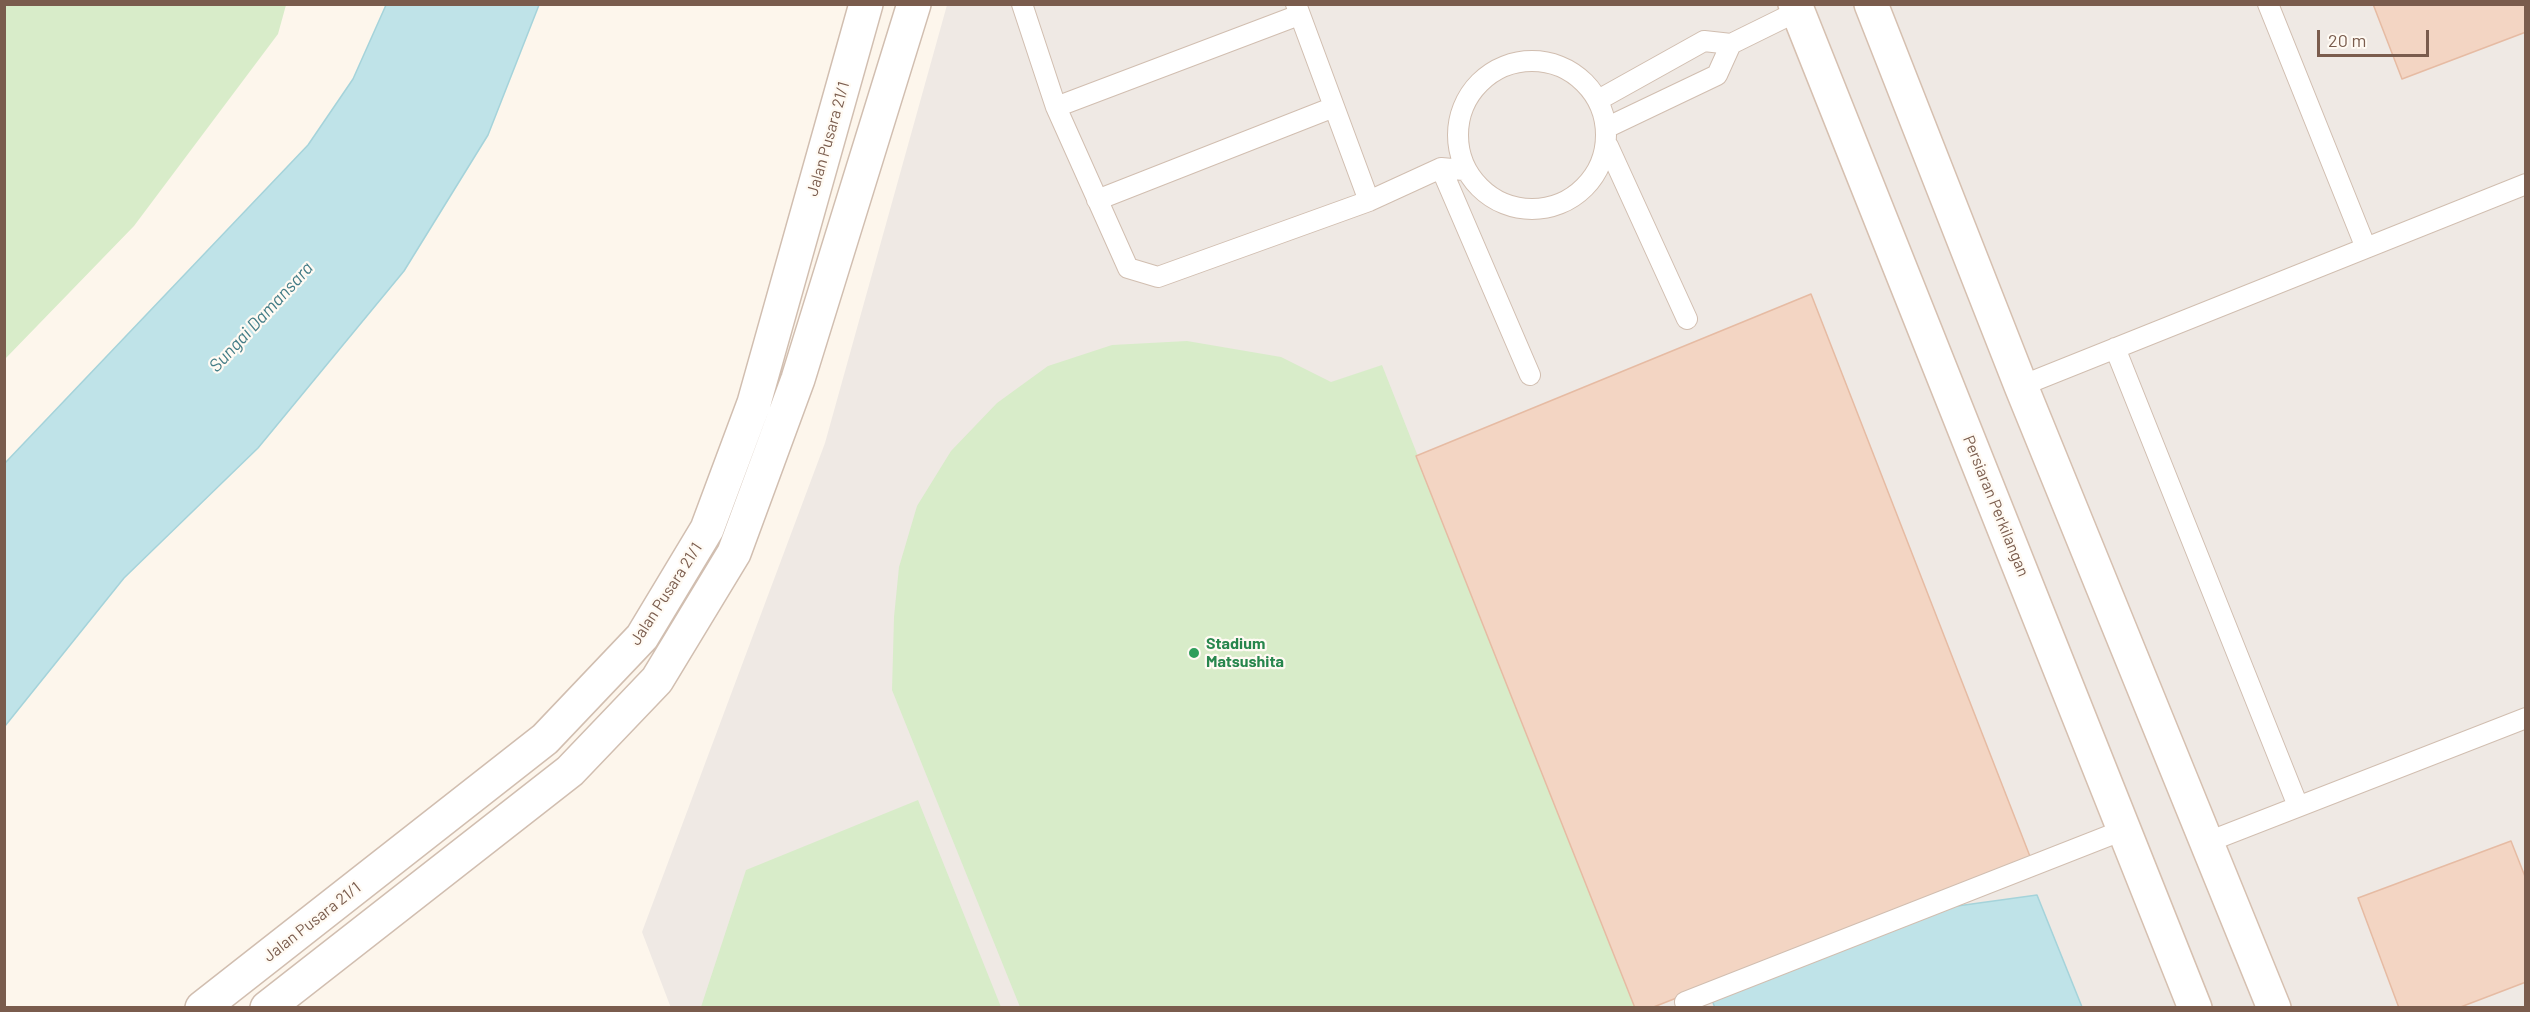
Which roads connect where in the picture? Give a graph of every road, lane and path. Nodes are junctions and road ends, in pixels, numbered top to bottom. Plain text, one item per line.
1 (866, 4) edge
2 (914, 4) edge
3 (1022, 4) edge
4 (1871, 4) edge
5 (2268, 4) edge
6 (1802, 7) edge
7 (1297, 10) edge
8 (1731, 44) junction
9 (1600, 99) junction
10 (1056, 107) junction
11 (1334, 107) junction
12 (1608, 137) junction
13 (1441, 168) junction
14 (1464, 170) junction
15 (2526, 184) edge
16 (1097, 200) junction
17 (1369, 201) junction
18 (2366, 248) junction
19 (1687, 320) dead end
20 (2115, 348) junction
21 (1530, 375) dead end
22 (2021, 386) junction
23 (2526, 718) edge
24 (2298, 806) junction
25 (2126, 829) junction
26 (2205, 843) junction
27 (1685, 1002) dead end
28 (202, 1008) edge
29 (267, 1008) edge
30 (2195, 1008) edge
31 (2274, 1008) edge

1 - 28 street, Jalan Pusara 21/1
2 - 29 street
3 - 10 lane
4 - 22 street
5 - 18 lane
6 - 8 lane
6 - 25 street, Persiaran Perkilangan
7 - 10 lane
7 - 11 lane
8 - 9 lane
8 - 12 lane
9 - 12 lane
9 - 14 lane
10 - 16 lane
11 - 16 lane
11 - 17 lane
12 - 14 lane
12 - 19 lane
13 - 14 lane
13 - 17 lane
13 - 21 lane
15 - 18 lane
16 - 17 lane
18 - 20 lane
20 - 22 lane
20 - 24 lane
22 - 26 street
23 - 24 lane
24 - 26 lane
25 - 27 lane
25 - 30 street, Persiaran Perkilangan
26 - 31 street

